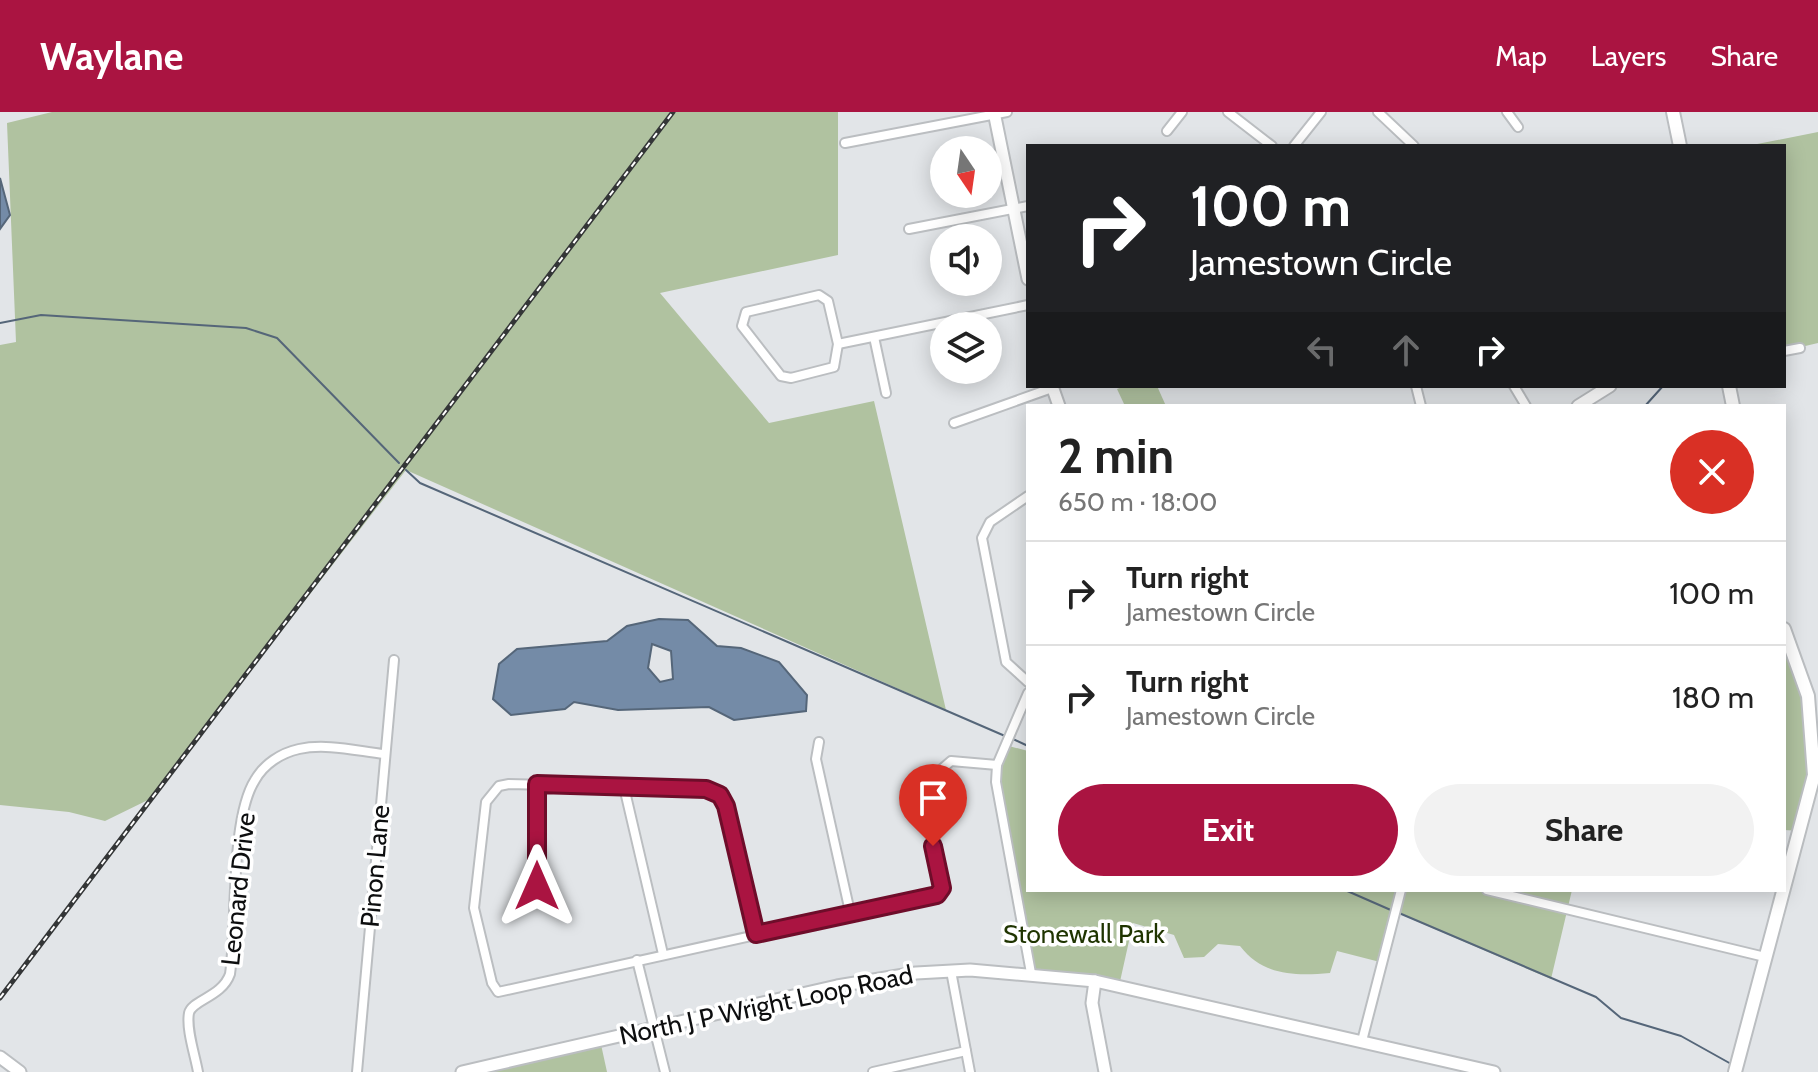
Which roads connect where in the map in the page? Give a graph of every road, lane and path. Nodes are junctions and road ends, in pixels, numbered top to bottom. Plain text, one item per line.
1 (1182, 112) edge
2 (1228, 112) edge
3 (1321, 112) edge
4 (1378, 112) edge
5 (1507, 112) edge
6 (1673, 112) edge
7 (998, 113) edge
8 (1518, 127) dead end
9 (1167, 131) dead end
10 (845, 143) dead end
11 (1269, 144) edge
12 (1296, 144) edge
13 (1412, 144) edge
14 (1680, 144) edge
15 (1026, 206) edge
16 (1014, 208) junction
17 (909, 229) dead end
18 (1026, 269) edge
19 (1026, 305) edge
20 (874, 337) junction
21 (838, 344) junction
22 (1800, 348) dead end
23 (1786, 351) edge
24 (1049, 388) edge
25 (1607, 388) edge
26 (886, 393) dead end
27 (1581, 404) edge
28 (954, 423) dead end
29 (1026, 497) edge
30 (1786, 634) edge
31 (394, 660) dead end
32 (1026, 680) edge
33 (1026, 698) edge
34 (1815, 740) edge
35 (819, 742) dead end
36 (384, 754) junction
37 (997, 765) junction
38 (537, 784) junction
39 (624, 787) junction
40 (1786, 881) edge
41 (537, 886) dead end
42 (1400, 892) edge
43 (1495, 892) edge
44 (1783, 892) edge
45 (850, 912) junction
46 (756, 934) junction
47 (663, 954) junction
48 (1765, 957) junction
49 (637, 960) junction
50 (951, 971) junction
51 (1031, 973) junction
52 (1095, 981) junction
53 (656, 1027) junction
54 (1362, 1041) junction
55 (966, 1051) junction
56 (0, 1057) edge
57 (20, 1072) edge
58 (198, 1072) edge
59 (357, 1072) edge
60 (462, 1072) edge
61 (665, 1072) edge
62 (873, 1072) edge
63 (970, 1072) edge
64 (1105, 1072) edge
65 (1494, 1072) edge
66 (1735, 1072) edge

1 - 9 street
2 - 11 street
3 - 12 street
4 - 13 street
5 - 8 street
6 - 14 main road
7 - 10 street
7 - 16 main road
15 - 16 street
16 - 17 street
16 - 18 main road
19 - 20 street
20 - 21 street
20 - 26 street
21 - 21 street
22 - 23 street
24 - 28 street
25 - 27 main road
29 - 32 street
30 - 34 main road
31 - 36 street, Pinon Lane
33 - 37 street
34 - 40 main road
35 - 45 street
36 - 58 street, Leonard Drive
36 - 59 street, Pinon Lane
37 - 45 street
37 - 51 street
38 - 39 street
38 - 41 street
38 - 49 street
39 - 46 street
39 - 47 street
42 - 54 street
43 - 48 street
44 - 48 main road
45 - 46 street
46 - 47 street
47 - 49 street
48 - 66 main road
49 - 53 street
50 - 51 main road, North J P Wright Loop Road
50 - 53 main road, North J P Wright Loop Road
50 - 55 street
51 - 52 main road, North J P Wright Loop Road
52 - 54 main road, North J P Wright Loop Road
52 - 64 main road
53 - 60 main road, North J P Wright Loop Road
53 - 61 street
54 - 65 main road, North J P Wright Loop Road
55 - 62 street
55 - 63 street
56 - 57 main road

